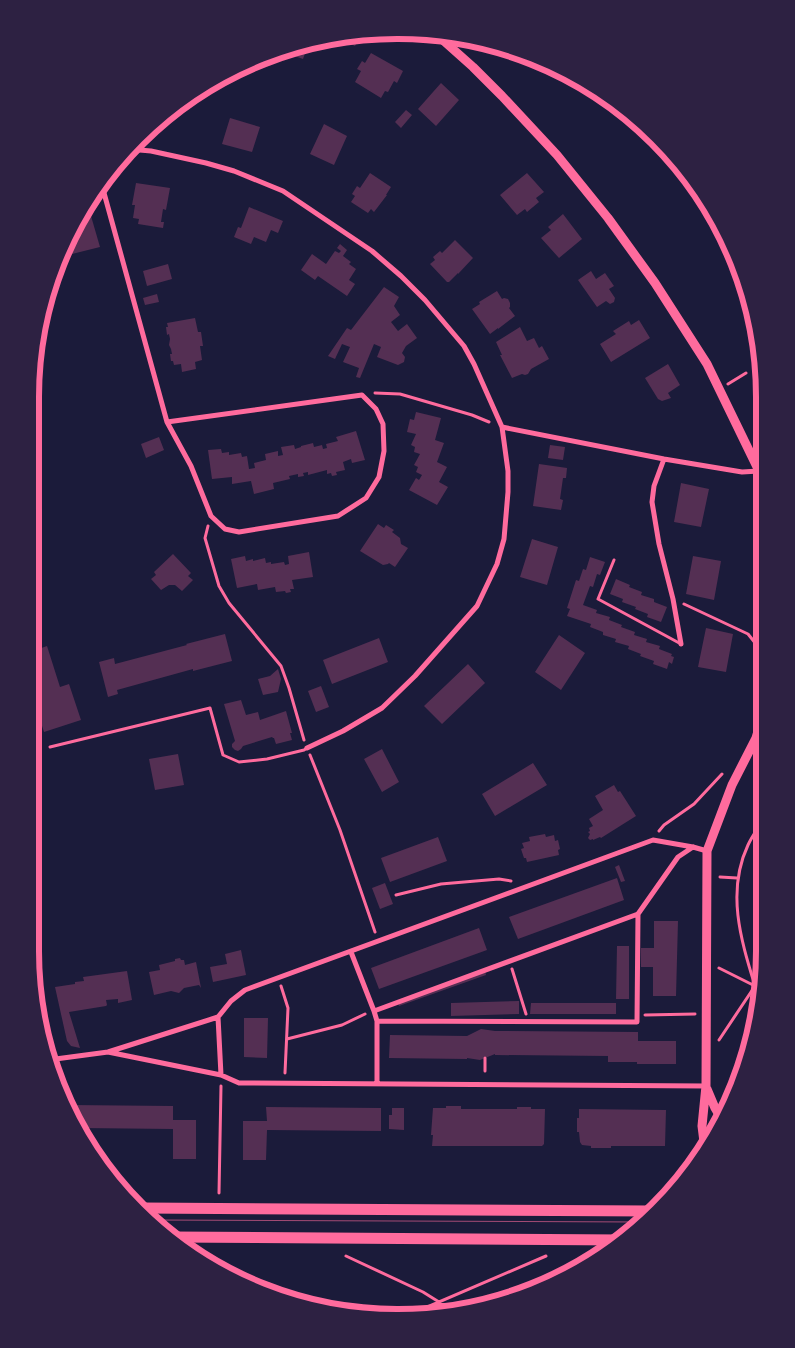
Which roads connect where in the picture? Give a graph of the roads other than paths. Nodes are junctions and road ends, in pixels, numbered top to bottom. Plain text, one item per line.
1 (445, 42) edge
2 (138, 150) edge
3 (104, 192) edge
4 (167, 422) junction
5 (502, 427) junction
6 (664, 459) junction
7 (756, 465) edge
8 (756, 471) edge
9 (614, 560) dead end
10 (681, 644) joint
11 (756, 738) edge
12 (50, 747) dead end
13 (307, 748) joint
14 (693, 847) junction
15 (707, 851) junction
16 (638, 914) junction
17 (351, 952) junction
18 (374, 1010) junction
19 (218, 1017) junction
20 (377, 1021) junction
21 (108, 1052) junction
22 (56, 1059) edge
23 (221, 1075) junction
24 (377, 1084) junction
25 (706, 1086) junction
26 (717, 1112) edge
27 (703, 1138) edge
28 (148, 1208) edge
29 (645, 1210) edge
30 (182, 1237) edge
31 (609, 1240) edge

1 - 7 street
2 - 5 street
3 - 4 street
4 - 4 street
5 - 6 street
5 - 13 street
6 - 8 street
6 - 10 street
9 - 10 lane
11 - 15 street
12 - 13 lane
14 - 15 street
14 - 16 street
14 - 17 street
15 - 25 street
16 - 18 street
16 - 20 street
17 - 18 street
17 - 19 street
18 - 20 street
19 - 21 street
19 - 23 street
20 - 24 street
21 - 22 street
21 - 23 street
23 - 24 street
24 - 25 street
25 - 26 street
25 - 27 street
28 - 29 main road
30 - 31 main road

